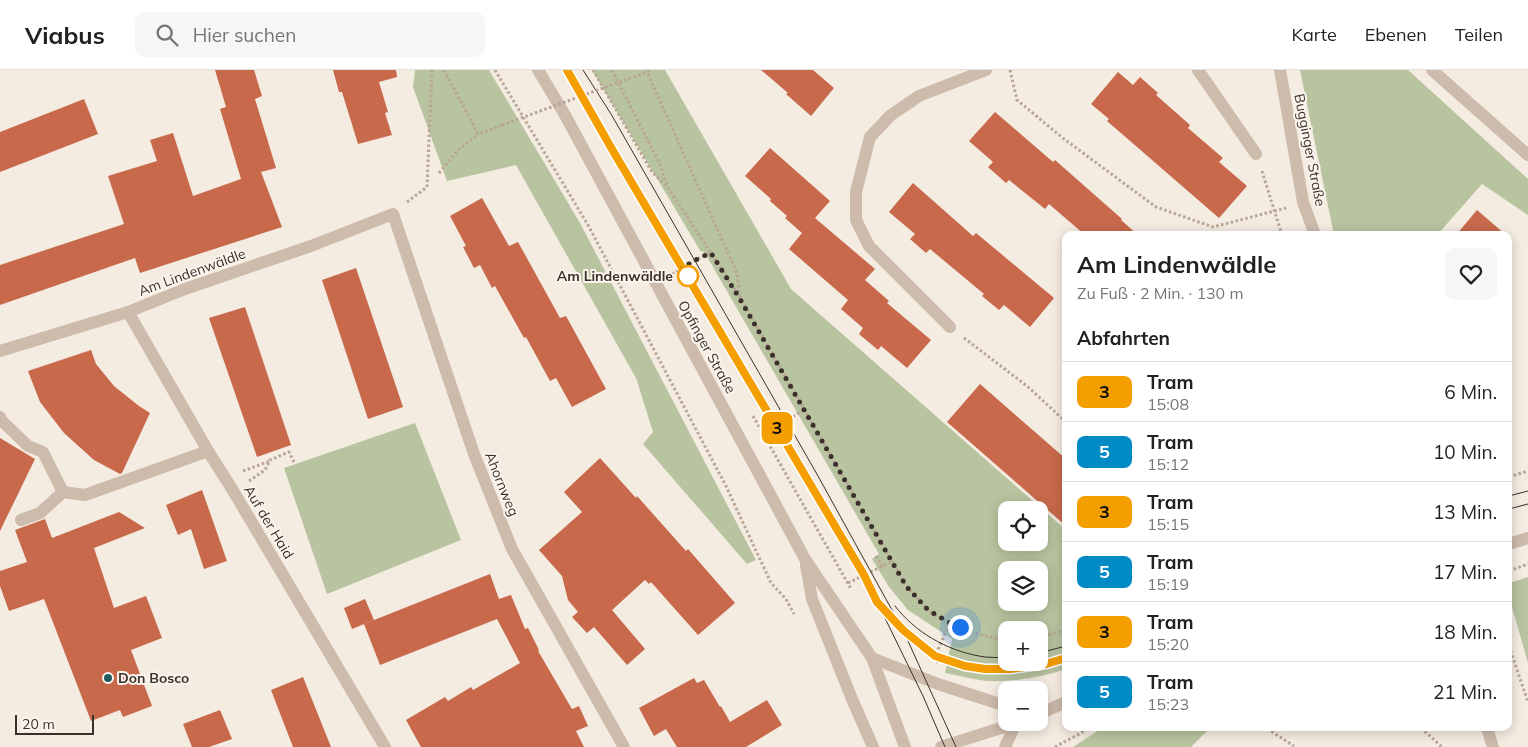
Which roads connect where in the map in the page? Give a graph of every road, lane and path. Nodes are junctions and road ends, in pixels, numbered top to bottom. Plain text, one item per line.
1 (432, 70) edge
2 (444, 70) edge
3 (495, 70) edge
4 (538, 70) edge
5 (593, 70) edge
6 (612, 70) edge
7 (986, 70) edge
8 (1010, 70) edge
9 (1198, 70) edge
10 (1280, 70) edge
11 (1432, 70) edge
12 (648, 71) edge
13 (478, 134) junction
14 (1256, 154) joint
15 (1528, 155) edge
16 (439, 173) dead end
17 (667, 186) junction
18 (1303, 202) junction
19 (1275, 212) junction
20 (393, 214) junction
21 (1281, 231) edge
22 (1314, 231) edge
23 (711, 253) junction
24 (676, 282) dead end
25 (740, 299) junction
26 (128, 312) junction
27 (950, 327) joint
28 (0, 351) edge
29 (805, 409) junction
30 (752, 415) dead end
31 (0, 417) edge
32 (1062, 418) edge
33 (761, 431) junction
34 (208, 451) junction
35 (270, 460) junction
36 (295, 464) dead end
37 (1528, 472) edge
38 (1512, 476) edge
39 (225, 478) junction
40 (232, 489) junction
41 (63, 492) junction
42 (21, 520) dead end
43 (1528, 538) edge
44 (1512, 543) edge
45 (876, 556) dead end
46 (805, 559) junction
47 (893, 561) junction
48 (1528, 565) edge
49 (883, 566) junction
50 (1512, 570) edge
51 (848, 583) junction
52 (855, 595) dead end
53 (797, 619) dead end
54 (1062, 631) edge
55 (1048, 635) edge
56 (998, 639) edge
57 (1512, 655) edge
58 (872, 658) junction
59 (1528, 702) edge
60 (998, 703) edge
61 (1062, 704) edge
62 (1048, 710) edge
63 (998, 730) edge
64 (1013, 731) edge
65 (1084, 731) edge
66 (1271, 731) edge
67 (1424, 731) edge
68 (1488, 731) edge
69 (1294, 746) dead end
70 (385, 747) edge
71 (624, 747) edge
72 (873, 747) edge
73 (905, 747) edge
74 (941, 747) edge
75 (1005, 747) edge
76 (1055, 747) edge
77 (1442, 747) edge
78 (1493, 747) edge

1 - 20 path
2 - 13 path
3 - 53 path
4 - 46 street, Opfinger Straße
5 - 17 path
6 - 17 path
7 - 27 street
8 - 19 path
9 - 14 street
10 - 18 street, Bugginger Straße
11 - 15 street
12 - 13 path, bridge
12 - 25 path
13 - 16 path
14 - 19 path
17 - 23 path
18 - 19 path
18 - 22 street, Bugginger Straße
19 - 21 path
20 - 26 street, Am Lindenwäldle
20 - 71 street, Ahornweg
23 - 24 path
23 - 25 path
25 - 29 path
26 - 28 street, Am Lindenwäldle
26 - 34 street, Auf der Haid
27 - 32 path
29 - 33 path
29 - 47 path
30 - 33 path
31 - 41 street
33 - 51 path
34 - 39 street, Auf der Haid
34 - 41 street
35 - 36 path
35 - 39 path
35 - 40 path
37 - 38 path
39 - 40 street, Auf der Haid
40 - 70 street, Auf der Haid
41 - 42 street
43 - 44 street
45 - 49 path
46 - 58 street, Opfinger Straße
46 - 72 street, Opfinger Straße
47 - 49 path
47 - 56 path
48 - 50 path
49 - 51 path
51 - 52 path
54 - 55 path
57 - 59 path
58 - 60 street
58 - 73 street, Opfinger Straße
61 - 62 street
63 - 74 street
64 - 75 street
65 - 76 path
66 - 69 path
67 - 77 path
68 - 78 street

